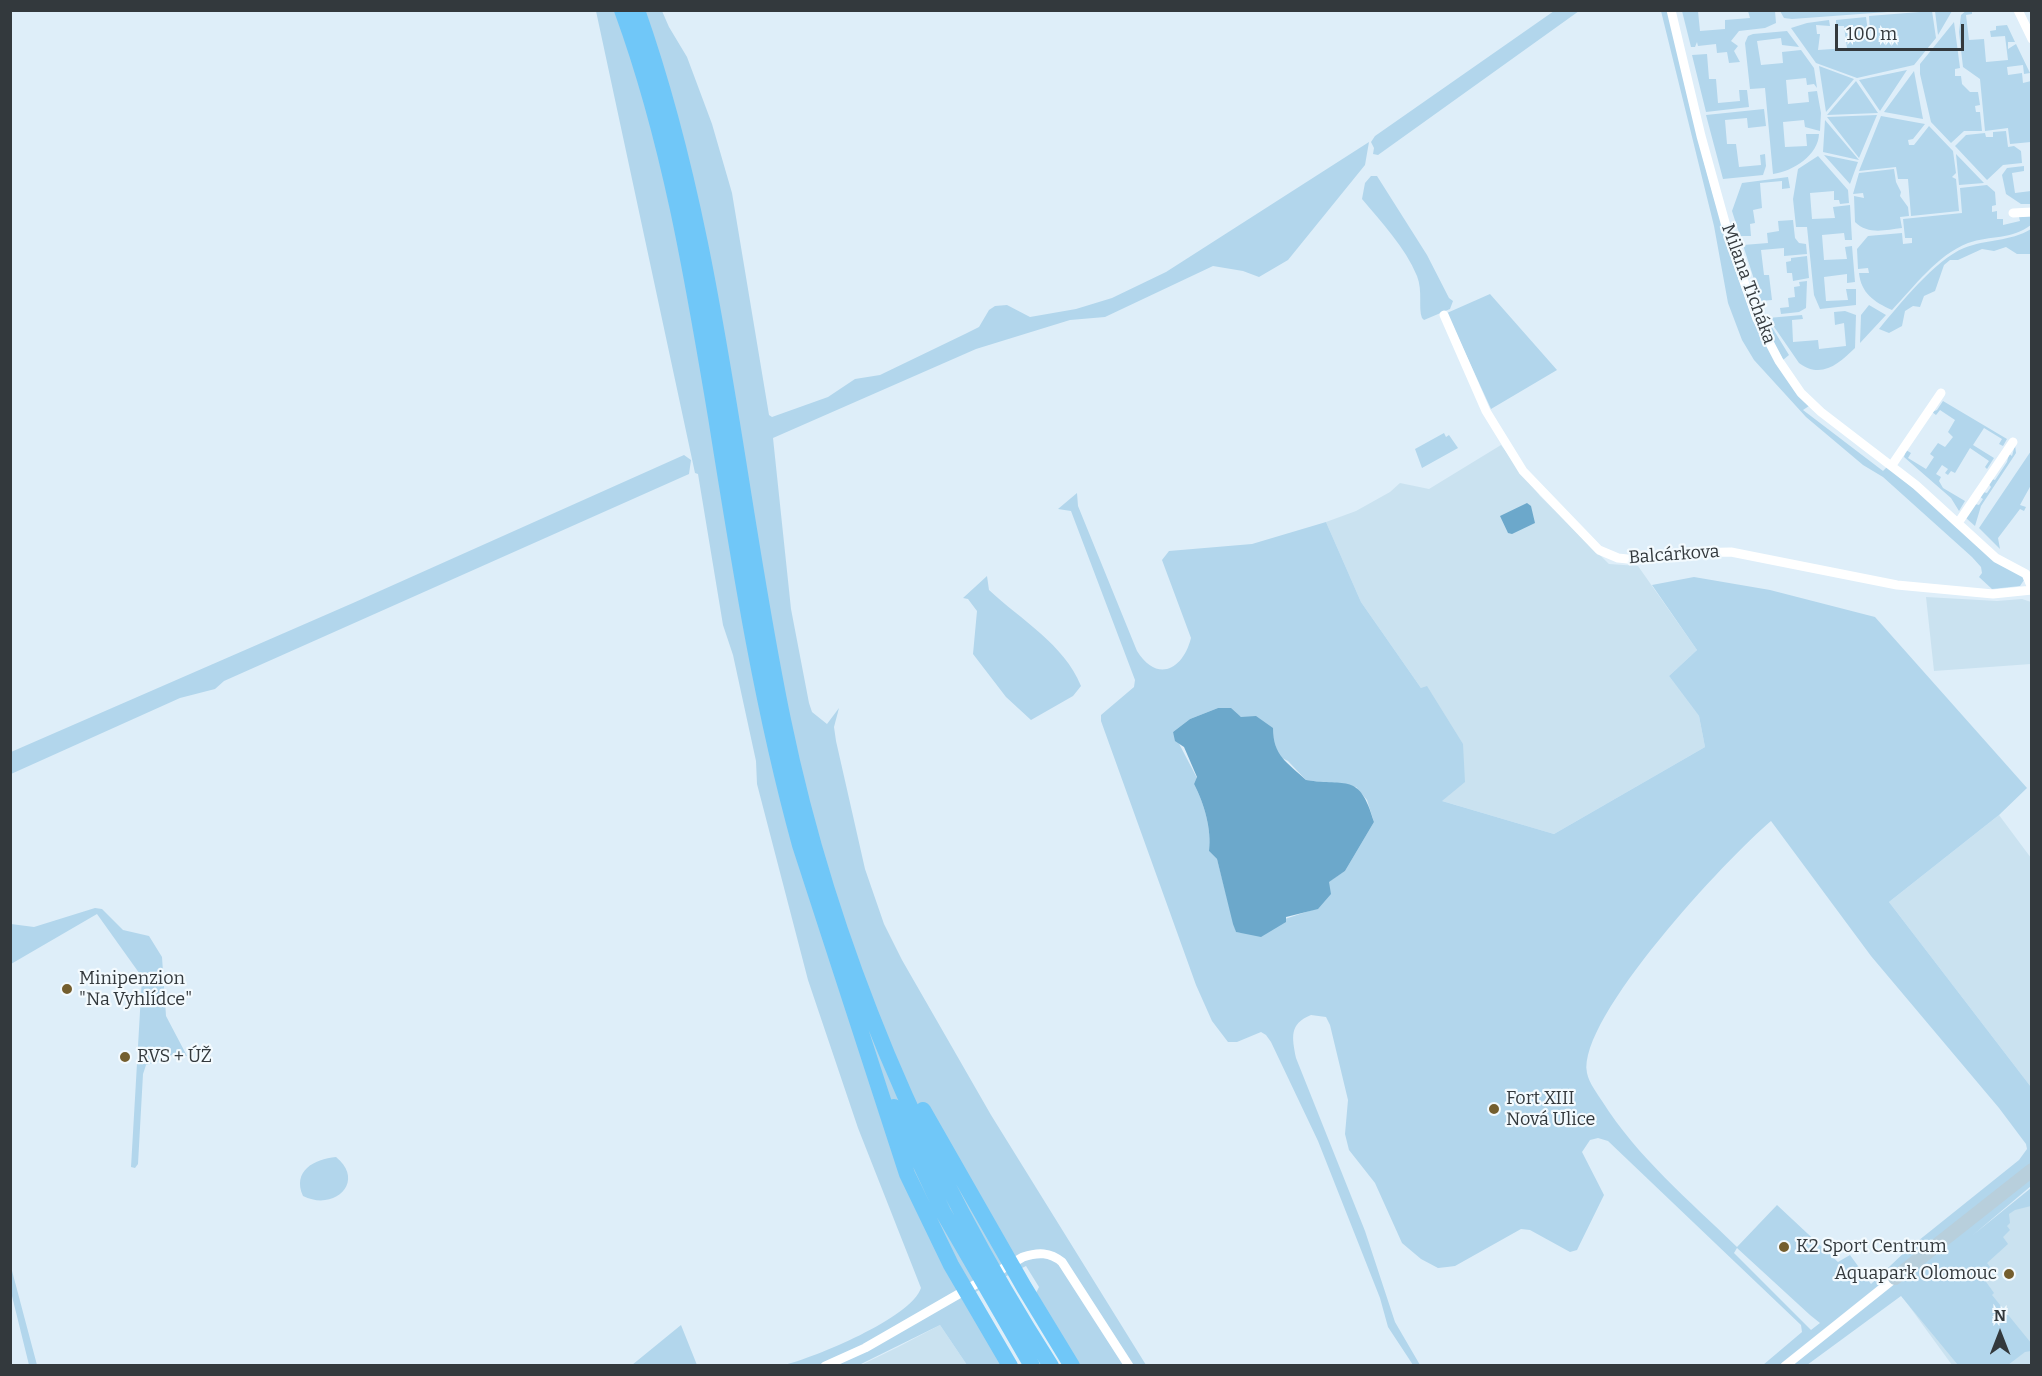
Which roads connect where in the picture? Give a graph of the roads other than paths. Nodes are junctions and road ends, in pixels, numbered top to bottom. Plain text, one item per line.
1 (622, 10) edge
2 (637, 10) edge
3 (1671, 10) edge
4 (2018, 10) edge
5 (2031, 39) edge
6 (2031, 212) edge
7 (2013, 213) dead end
8 (1444, 315) dead end
9 (1941, 393) dead end
10 (2013, 442) dead end
11 (1892, 465) junction
12 (1958, 523) junction
13 (2031, 589) edge
14 (856, 1018) junction
15 (877, 1030) junction
16 (2031, 1170) edge
17 (973, 1252) junction
18 (1895, 1278) joint
19 (1001, 1300) junction
20 (1071, 1364) edge
21 (825, 1365) edge
22 (1010, 1365) edge
23 (1032, 1365) edge
24 (1051, 1365) edge
25 (1129, 1365) edge
26 (1785, 1365) edge

1 - 14 highway
2 - 15 highway
3 - 11 street, Milana Ticháka
4 - 5 street
6 - 7 street
8 - 13 street, Balcárkova
9 - 11 street
10 - 12 street
11 - 12 street, Milana Ticháka
12 - 13 street, Milana Ticháka
14 - 17 highway
14 - 22 highway
15 - 17 highway
15 - 20 highway
16 - 18 street
17 - 19 highway
18 - 26 street
19 - 23 highway
19 - 24 highway
21 - 25 street

